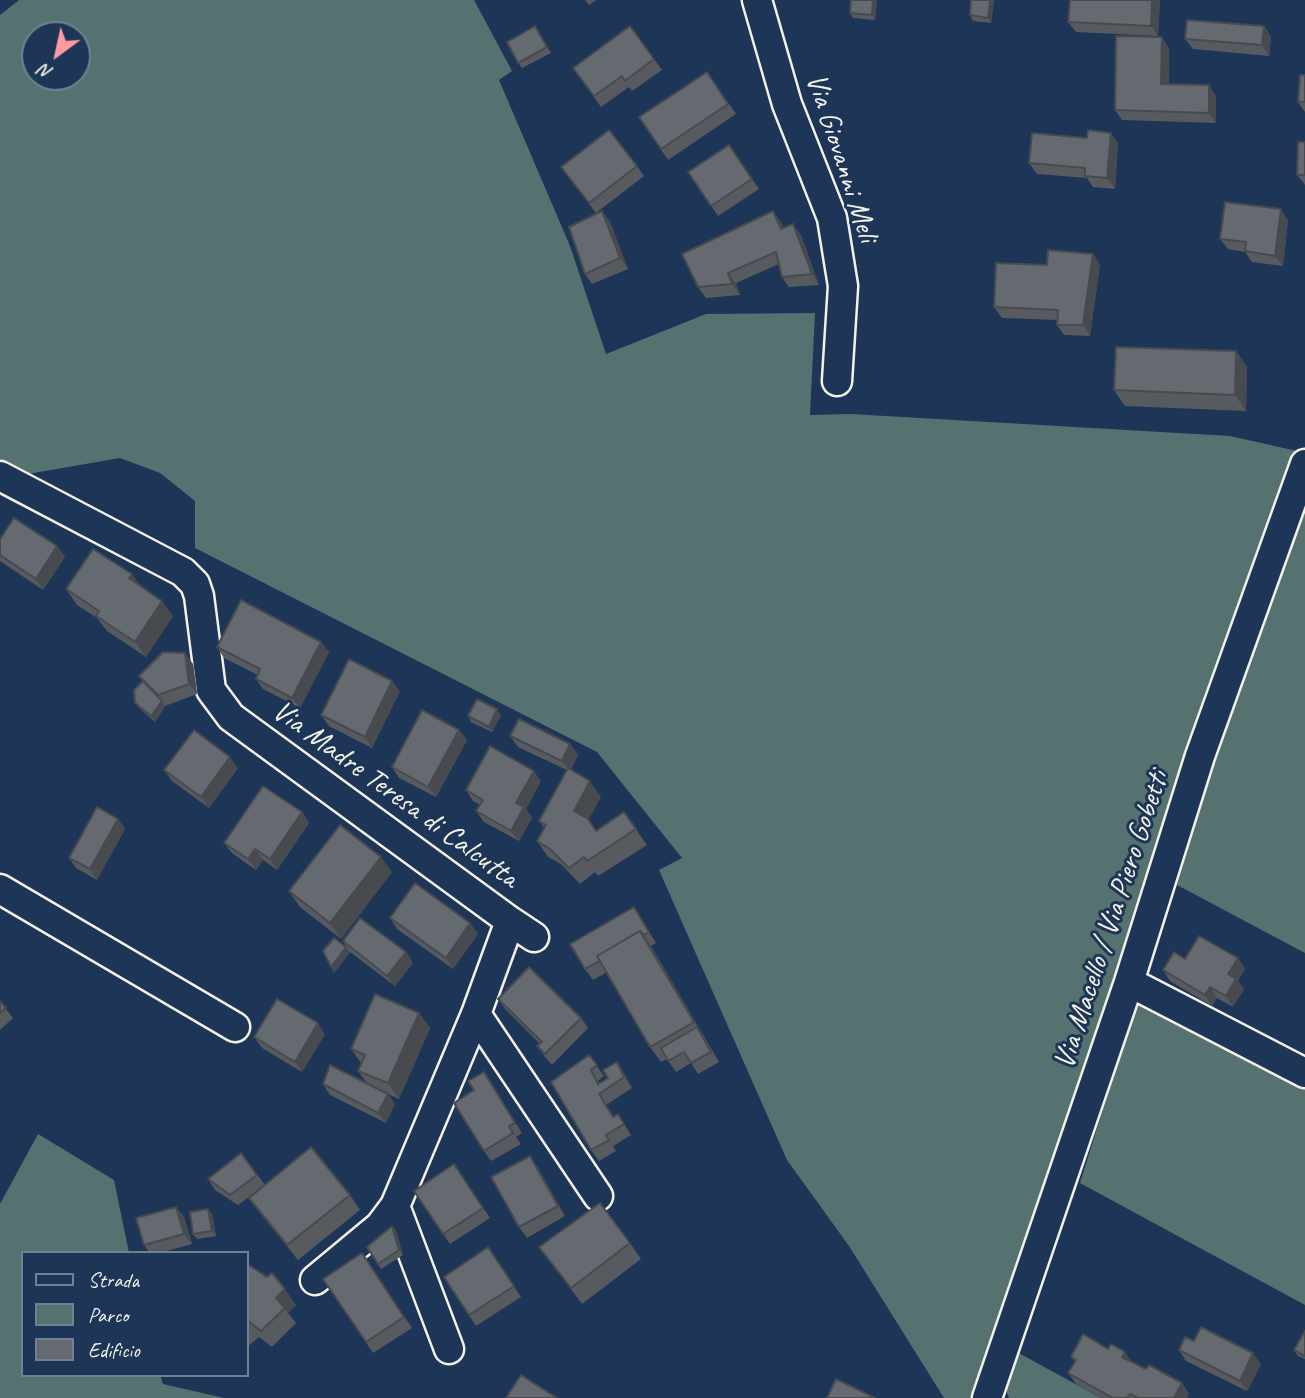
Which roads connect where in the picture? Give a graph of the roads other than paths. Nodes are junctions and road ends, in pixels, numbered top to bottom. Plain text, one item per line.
1 (757, 0) edge
2 (837, 381) dead end
3 (1305, 464) edge
4 (0, 475) edge
5 (0, 890) edge
6 (510, 921) junction
7 (534, 937) dead end
8 (1129, 982) junction
9 (476, 1014) junction
10 (235, 1027) dead end
11 (1305, 1073) edge
12 (598, 1196) dead end
13 (395, 1206) junction
14 (315, 1280) dead end
15 (449, 1349) dead end
16 (986, 1398) edge

1 - 2 street, Via Giovanni Meli
3 - 8 street, Via Macello / Via Piero Gobetti
4 - 6 street, Via Madre Teresa di Calcutta
5 - 10 street
6 - 7 street
6 - 9 street, Via Madre Teresa di Calcutta
8 - 11 street
8 - 16 street, Via Macello / Via Piero Gobetti
9 - 12 street
9 - 13 street, Via Madre Teresa di Calcutta
13 - 14 street, Via Madre Teresa di Calcutta
13 - 15 street

